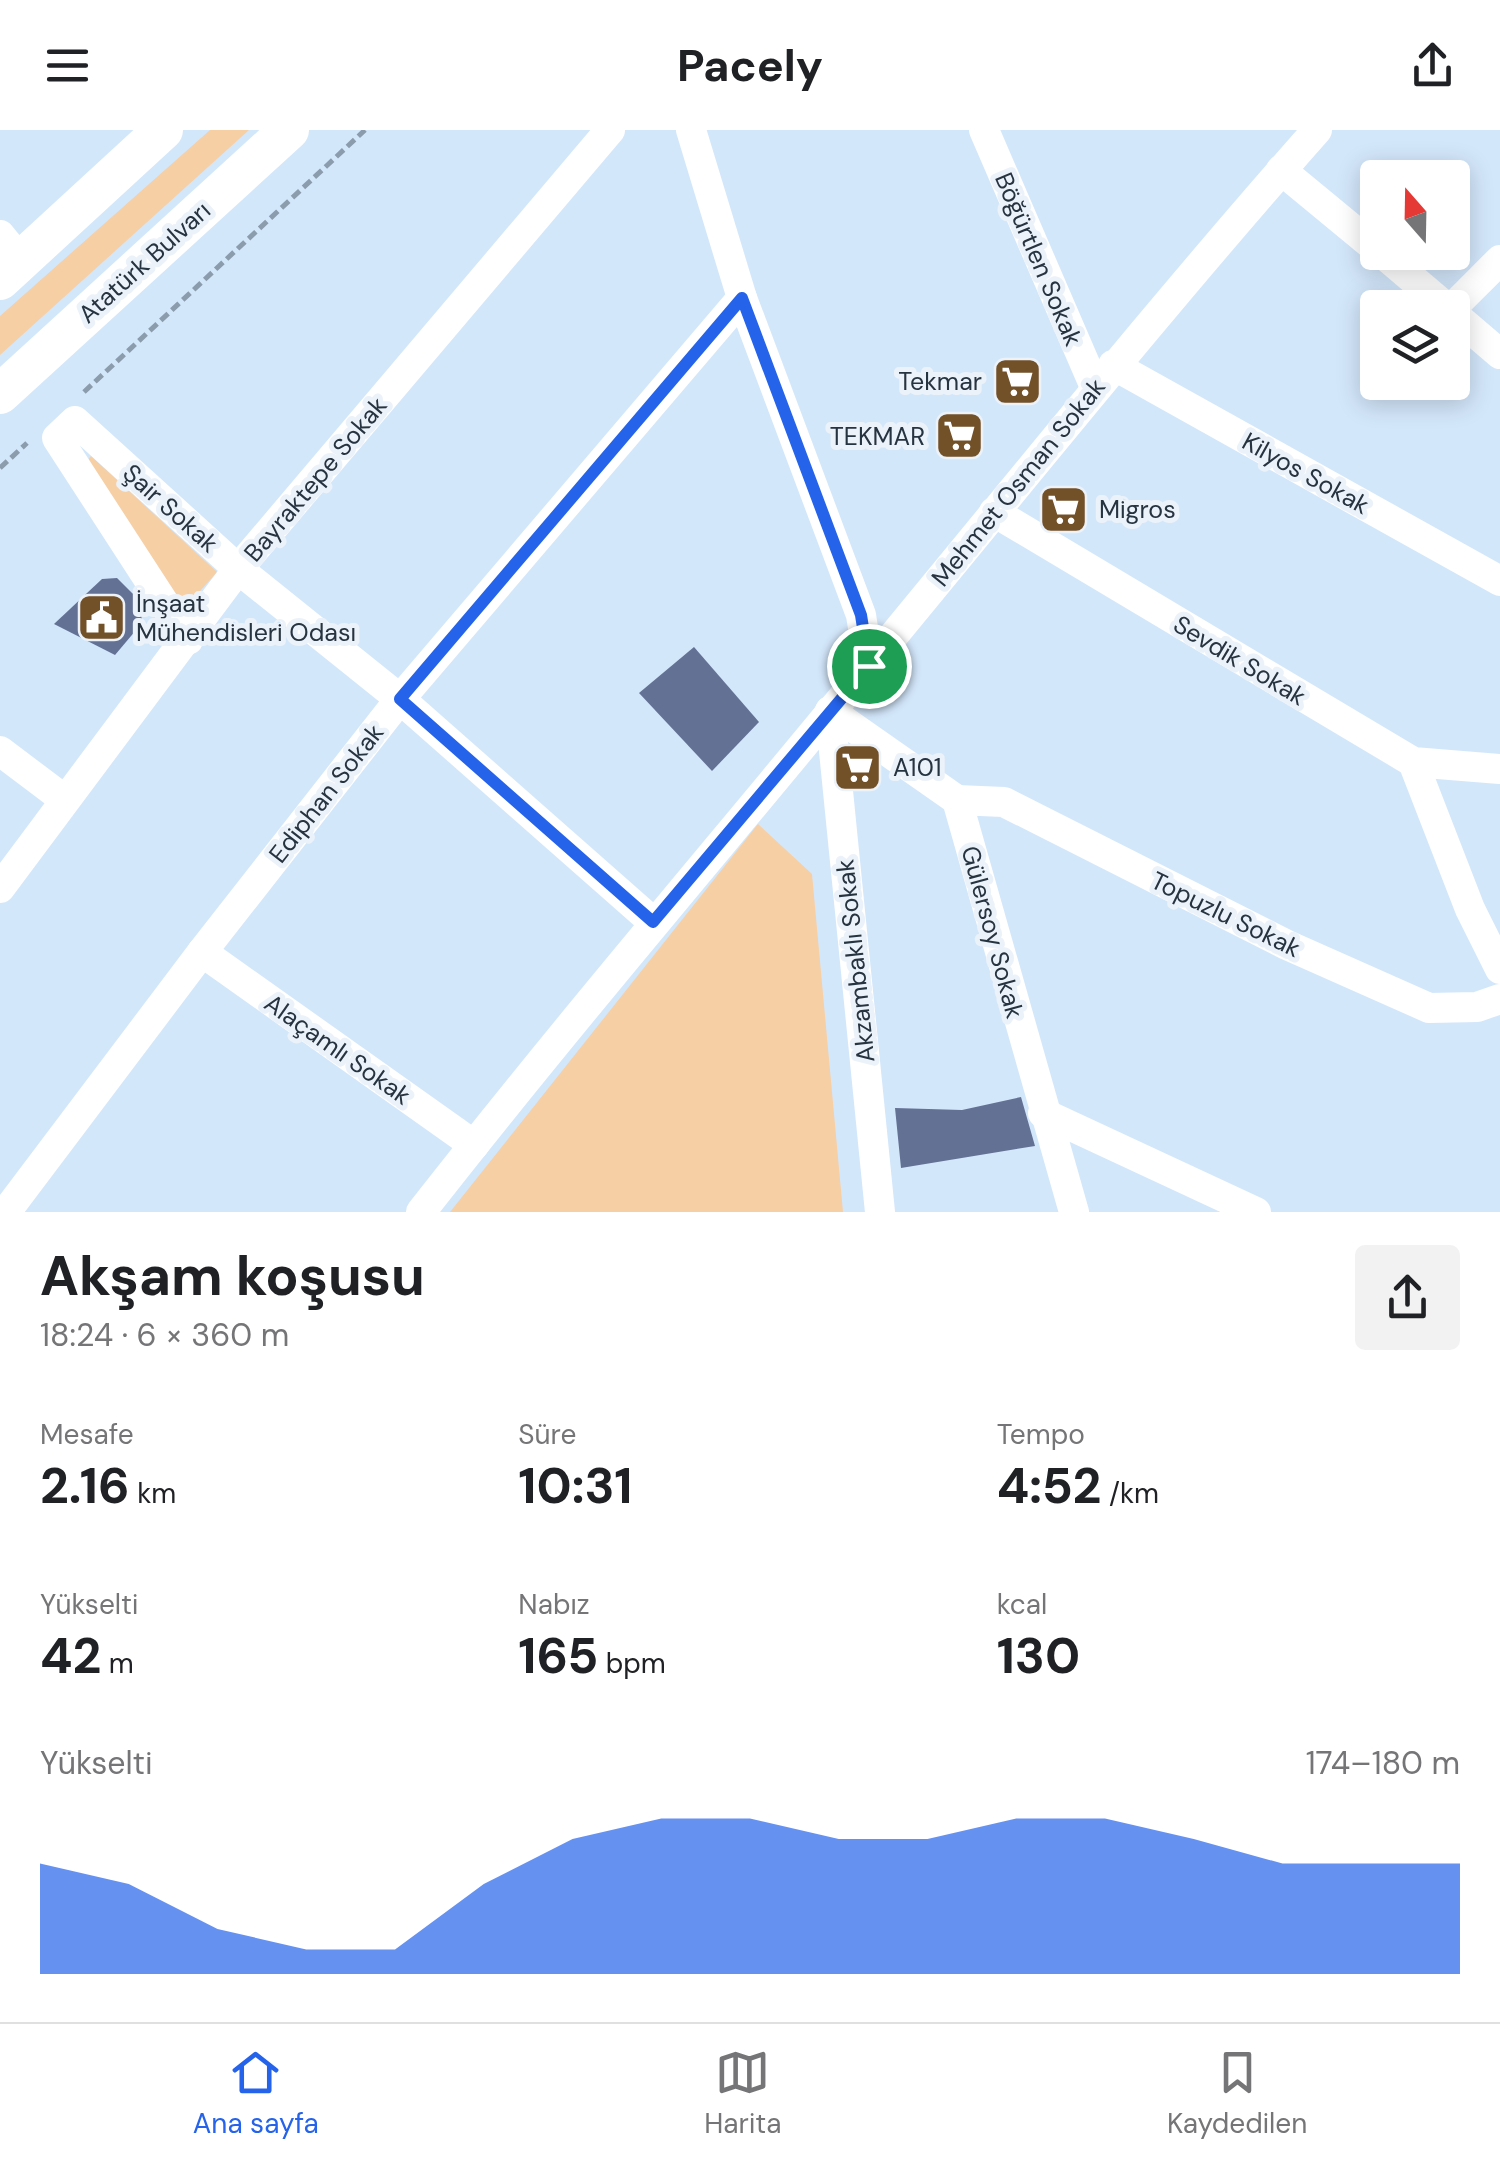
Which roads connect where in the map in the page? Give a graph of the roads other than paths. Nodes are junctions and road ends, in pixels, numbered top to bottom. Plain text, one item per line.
1 (163, 130) edge
2 (289, 130) edge
3 (610, 130) edge
4 (691, 130) edge
5 (984, 130) edge
6 (1311, 132) edge
7 (1282, 170) junction
8 (1360, 235) edge
9 (7, 258) edge
10 (1500, 260) edge
11 (1402, 270) edge
12 (1426, 290) edge
13 (1470, 290) edge
14 (742, 298) junction
15 (1470, 328) edge
16 (1500, 354) edge
17 (1104, 376) junction
18 (0, 394) edge
19 (994, 512) junction
20 (238, 569) junction
21 (1500, 581) edge
22 (188, 640) junction
23 (869, 666) junction
24 (400, 699) junction
25 (830, 711) junction
26 (0, 751) edge
27 (1413, 762) junction
28 (1500, 769) edge
29 (65, 800) junction
30 (956, 800) junction
31 (0, 888) edge
32 (653, 922) junction
33 (202, 952) junction
34 (1500, 970) edge
35 (1500, 1000) edge
36 (1043, 1113) junction
37 (474, 1145) junction
38 (6, 1212) edge
39 (421, 1212) edge
40 (880, 1212) edge
41 (1074, 1212) edge
42 (1256, 1212) edge

1 - 9 main road
2 - 18 main road, Atatürk Bulvarı
3 - 20 street, Bayraktepe Sokak
4 - 14 street
5 - 17 street, Böğürtlen Sokak
6 - 7 street, Mehmet Osman Sokak
7 - 8 street
7 - 17 street, Mehmet Osman Sokak
10 - 13 street
11 - 12 street
14 - 23 street
14 - 24 street, Ediphan Sokak
15 - 16 street
17 - 19 street, Mehmet Osman Sokak
17 - 21 street, Kilyos Sokak
19 - 23 street, Mehmet Osman Sokak
19 - 27 street, Sevdik Sokak
20 - 22 street, Bayraktepe Sokak
20 - 22 street, Şair Sokak
20 - 24 street, Şair Sokak
22 - 29 street, Bayraktepe Sokak
23 - 25 street, Mehmet Osman Sokak
24 - 32 street, Şair Sokak
24 - 33 street, Ediphan Sokak
25 - 30 street
25 - 32 street, Mehmet Osman Sokak
25 - 40 street, Akzambaklı Sokak
26 - 29 street
27 - 28 street, Sevdik Sokak
27 - 34 street
29 - 31 street, Bayraktepe Sokak
30 - 35 street, Topuzlu Sokak
30 - 36 street, Gülersoy Sokak
32 - 37 street, Mehmet Osman Sokak
33 - 37 street, Alaçamlı Sokak
33 - 38 street, Ediphan Sokak
36 - 41 street, Gülersoy Sokak
36 - 42 street
37 - 39 street, Mehmet Osman Sokak

